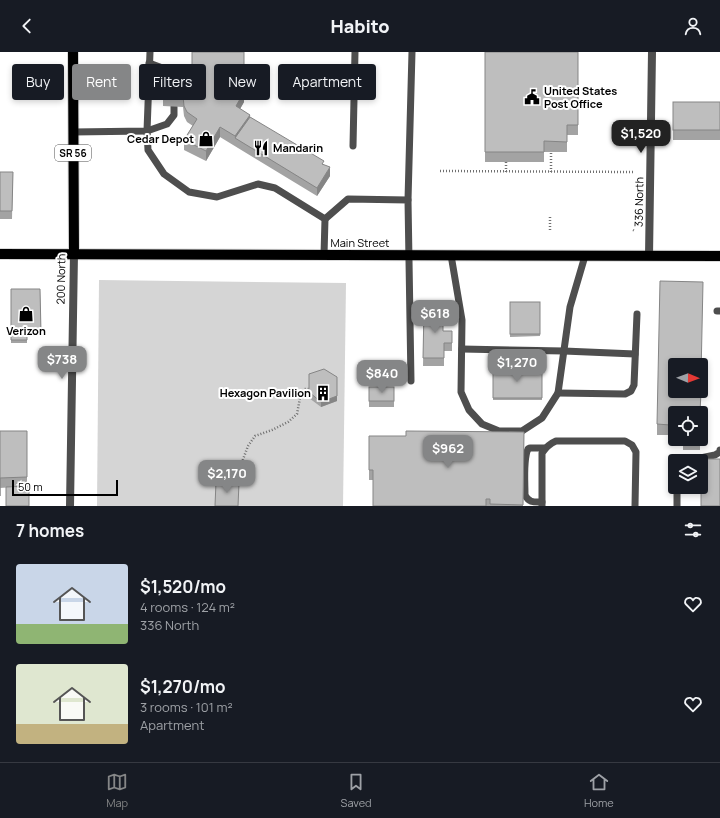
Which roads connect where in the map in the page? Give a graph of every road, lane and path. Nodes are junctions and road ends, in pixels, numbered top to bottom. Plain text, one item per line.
1 (73, 52) edge
2 (150, 52) edge
3 (354, 52) edge
4 (412, 52) edge
5 (652, 52) edge
6 (149, 63) joint
7 (174, 106) edge
8 (147, 130) junction
9 (73, 132) junction
10 (354, 146) dead end
11 (551, 152) edge
12 (506, 162) edge
13 (440, 171) dead end
14 (506, 172) junction
15 (551, 172) junction
16 (634, 172) dead end
17 (408, 200) junction
18 (550, 217) dead end
19 (325, 219) junction
20 (550, 231) dead end
21 (0, 254) edge
22 (74, 254) junction
23 (324, 255) junction
24 (410, 255) junction
25 (451, 255) junction
26 (585, 256) junction
27 (649, 256) junction
28 (720, 256) edge
29 (637, 314) dead end
30 (462, 349) junction
31 (564, 350) junction
32 (636, 354) junction
33 (411, 381) dead end
34 (309, 389) edge
35 (558, 393) junction
36 (545, 448) junction
37 (720, 450) edge
38 (708, 456) edge
39 (226, 486) edge
40 (677, 494) edge
41 (542, 504) edge
42 (70, 506) edge
43 (635, 506) edge
44 (677, 506) edge

1 - 9 main road, 200 North / SR 56
2 - 6 lane
3 - 10 lane
4 - 17 lane
5 - 27 street, 336 North
6 - 8 lane
7 - 8 lane
8 - 9 lane
8 - 19 lane
9 - 22 main road, 200 North / SR 56
11 - 15 path
12 - 14 path
13 - 14 path
14 - 15 path
15 - 16 path
17 - 19 lane
17 - 24 lane
18 - 20 path
19 - 23 lane
21 - 22 main road, Main Street
22 - 23 main road, Main Street
22 - 42 street, 200 North
23 - 24 main road, Main Street
24 - 25 main road, Main Street
24 - 33 lane
25 - 26 main road, Main Street
25 - 30 lane
26 - 27 main road, Main Street
26 - 31 lane
27 - 28 main road, Main Street
29 - 32 lane
30 - 31 lane
30 - 35 lane
31 - 32 lane
31 - 35 lane
32 - 35 lane
34 - 39 path
36 - 41 lane
36 - 41 lane
36 - 43 lane
37 - 38 lane
40 - 44 lane

